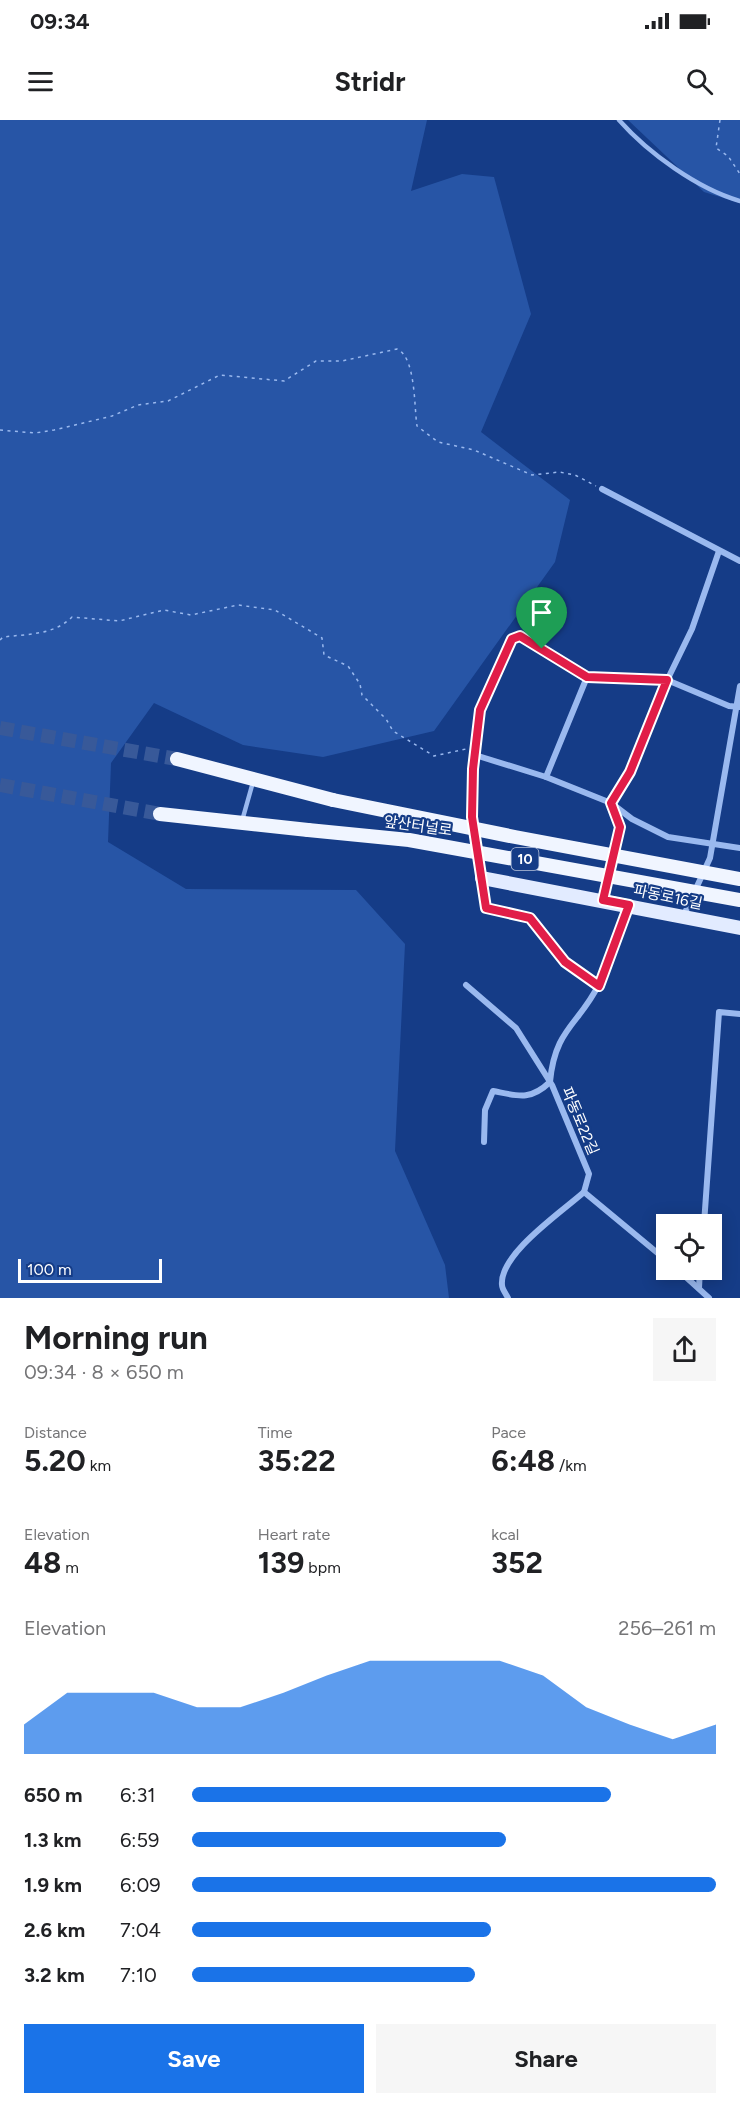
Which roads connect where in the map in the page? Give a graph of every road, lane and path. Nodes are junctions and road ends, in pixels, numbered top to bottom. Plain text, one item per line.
1 (619, 120) edge
2 (720, 120) edge
3 (740, 174) edge
4 (740, 201) edge
5 (0, 430) edge
6 (602, 489) joint
7 (719, 551) junction
8 (740, 561) edge
9 (0, 640) edge
10 (587, 677) junction
11 (667, 680) junction
12 (740, 686) edge
13 (738, 706) edge
14 (475, 752) junction
15 (177, 759) tunnel mouth
16 (546, 777) junction
17 (254, 779) junction
18 (611, 803) junction
19 (160, 814) tunnel mouth
20 (242, 823) junction
21 (713, 846) junction
22 (740, 848) edge
23 (482, 878) junction
24 (740, 879) edge
25 (740, 900) edge
26 (629, 905) junction
27 (683, 917) junction
28 (740, 928) edge
29 (466, 985) dead end
30 (599, 986) junction
31 (740, 1014) edge
32 (550, 1082) junction
33 (484, 1142) dead end
34 (585, 1192) junction
35 (705, 1214) edge
36 (656, 1252) edge
37 (690, 1280) edge
38 (699, 1280) edge
39 (699, 1288) junction
40 (508, 1298) edge
41 (709, 1298) edge

1 - 4 lane
2 - 3 path
5 - 6 path
6 - 7 street
7 - 8 street
7 - 11 street
9 - 14 path
10 - 11 street
10 - 14 street
10 - 16 street
11 - 13 street
11 - 18 street
12 - 13 street
13 - 21 street
14 - 16 street
14 - 23 street
15 - 17 highway, 앞산터널로 / 10
16 - 18 street
17 - 20 lane
17 - 24 highway, 앞산터널로 / 10, bridge
18 - 21 street
18 - 26 street
19 - 20 highway, 앞산터널로 / 10
20 - 25 highway, 앞산터널로 / 10, bridge
21 - 22 street
21 - 27 street
23 - 26 main road, 파동로16길
23 - 30 street
26 - 27 street
26 - 30 street
27 - 28 main road, 파동로16길
29 - 32 street, 파동로22길
30 - 32 street
31 - 35 street
32 - 33 street
32 - 34 street, 파동로22길
34 - 36 street
34 - 40 street
37 - 39 street
38 - 39 street
39 - 41 street

